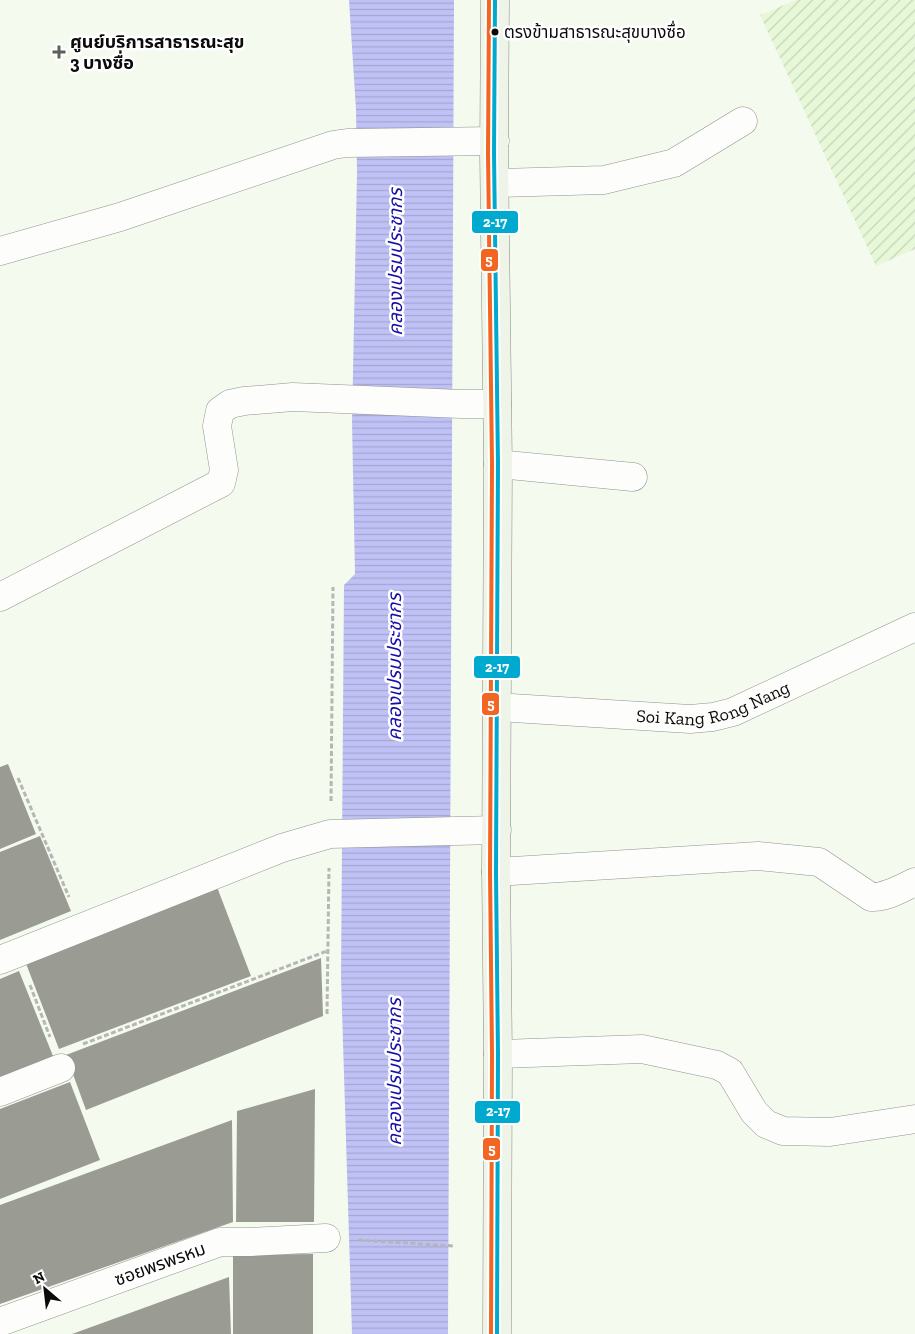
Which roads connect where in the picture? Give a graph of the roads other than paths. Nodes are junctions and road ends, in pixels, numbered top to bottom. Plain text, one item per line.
1 (495, 0) edge
2 (743, 121) dead end
3 (495, 141) junction
4 (496, 183) junction
5 (0, 251) edge
6 (497, 404) junction
7 (498, 464) junction
8 (633, 477) dead end
9 (0, 597) edge
10 (914, 630) edge
11 (498, 707) junction
12 (497, 830) junction
13 (496, 872) junction
14 (915, 882) edge
15 (9, 956) edge
16 (498, 1054) junction
17 (59, 1061) road end
18 (0, 1092) edge
19 (915, 1119) edge
20 (326, 1238) dead end
21 (0, 1322) edge
22 (497, 1334) edge

1 - 3 main road
2 - 4 street
3 - 4 main road
3 - 5 street
4 - 6 main road
6 - 7 main road
6 - 9 street
7 - 8 street
7 - 11 main road
10 - 11 street, Soi Kang Rong Nang
11 - 12 main road
12 - 13 main road
12 - 15 street
13 - 14 street
13 - 16 main road
16 - 19 street
16 - 22 main road
17 - 18 street
20 - 21 street, ซอยพรพรหม

